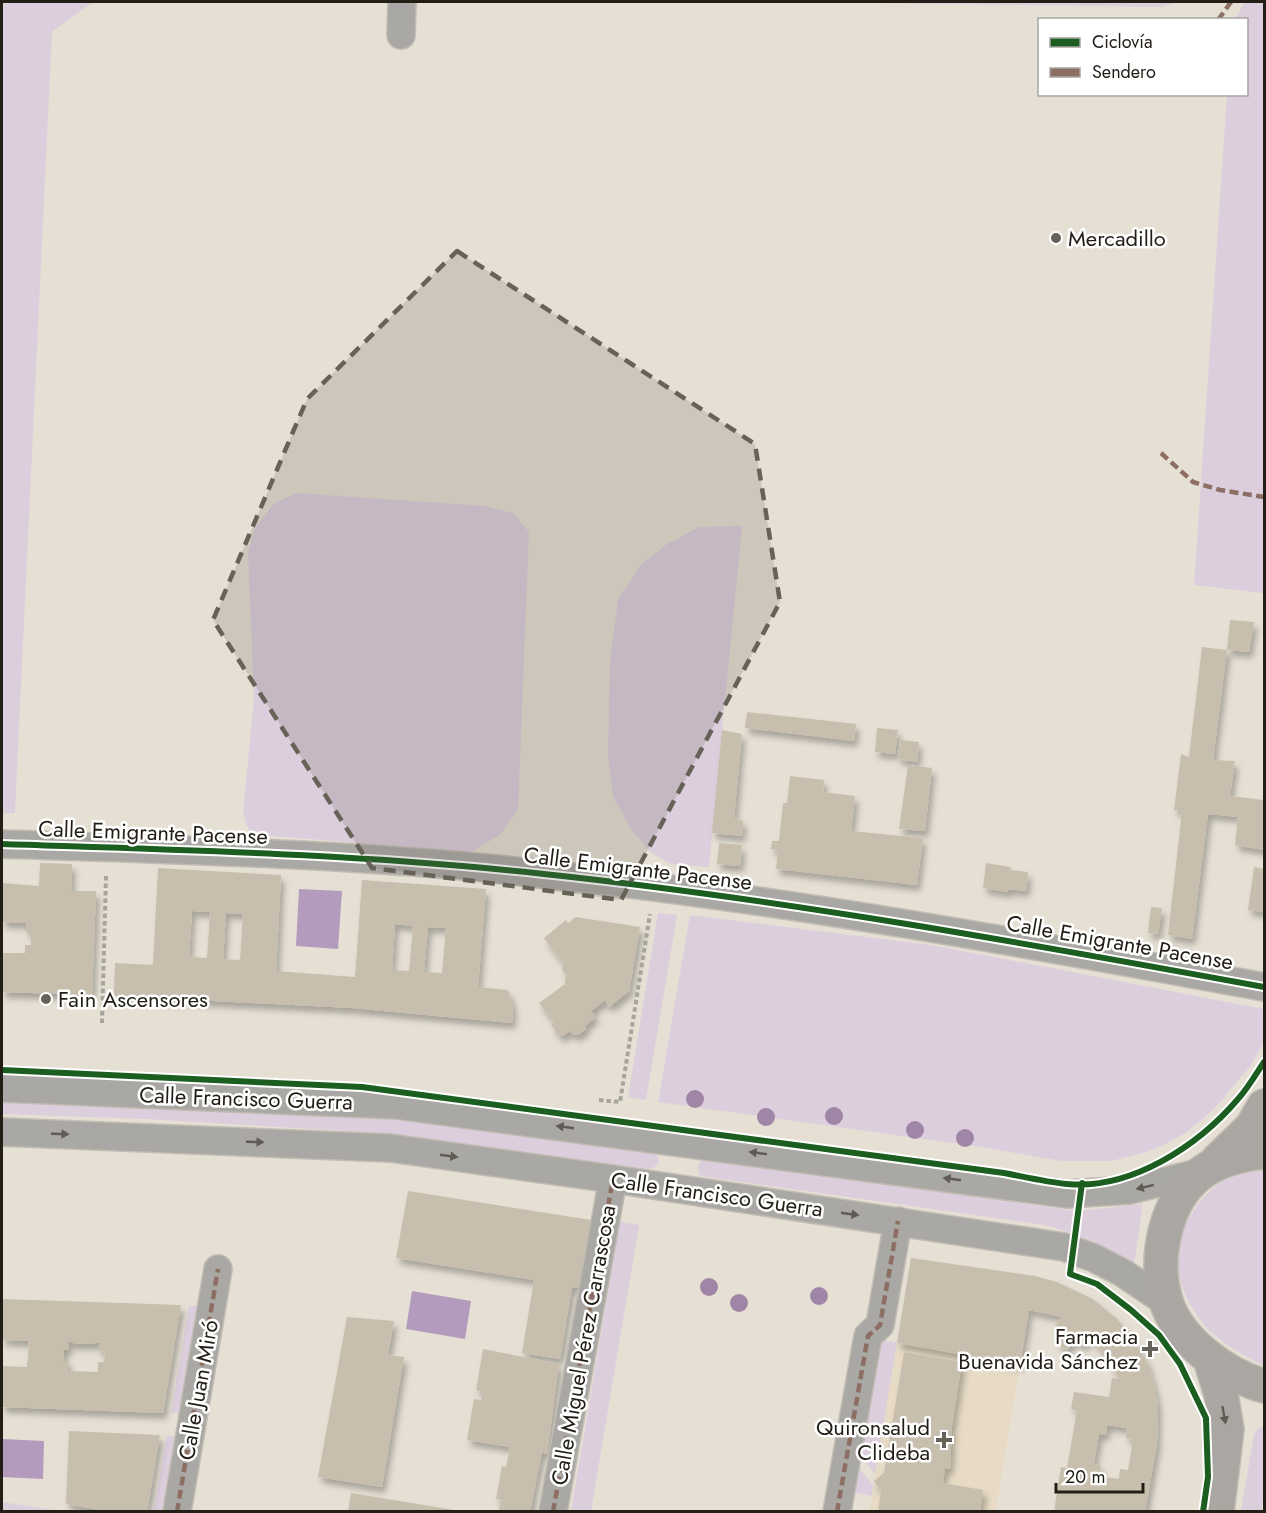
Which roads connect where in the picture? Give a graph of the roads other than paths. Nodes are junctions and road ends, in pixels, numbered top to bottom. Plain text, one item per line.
1 (402, 2) edge
2 (401, 35) dead end
3 (2, 844) edge
4 (1264, 987) edge
5 (2, 1088) edge
6 (1264, 1106) edge
7 (2, 1132) edge
8 (681, 1143) junction
9 (1264, 1152) edge
10 (1207, 1170) junction
11 (613, 1179) junction
12 (674, 1188) junction
13 (898, 1221) junction
14 (218, 1269) dead end
15 (1166, 1302) junction
16 (1210, 1359) junction
17 (1264, 1386) edge
18 (177, 1512) edge
19 (553, 1512) edge
20 (837, 1512) edge
21 (1217, 1512) edge

1 - 2 street
3 - 4 street, Calle Emigrante Pacense
8 -> 5 street, Calle Francisco Guerra
6 - 10 main road
7 -> 11 street, Calle Francisco Guerra
10 -> 8 street, Calle Francisco Guerra
8 - 12 street
9 - 10 main road
10 - 15 main road
11 - 12 street, Calle Francisco Guerra
11 - 19 street, Calle Miguel Pérez Carrascosa
12 -> 13 street, Calle Francisco Guerra
13 - 15 street, Calle Francisco Guerra
13 - 20 street
14 - 18 street, Calle Juan Miró
15 - 16 main road
16 - 17 main road
16 -> 21 main road

